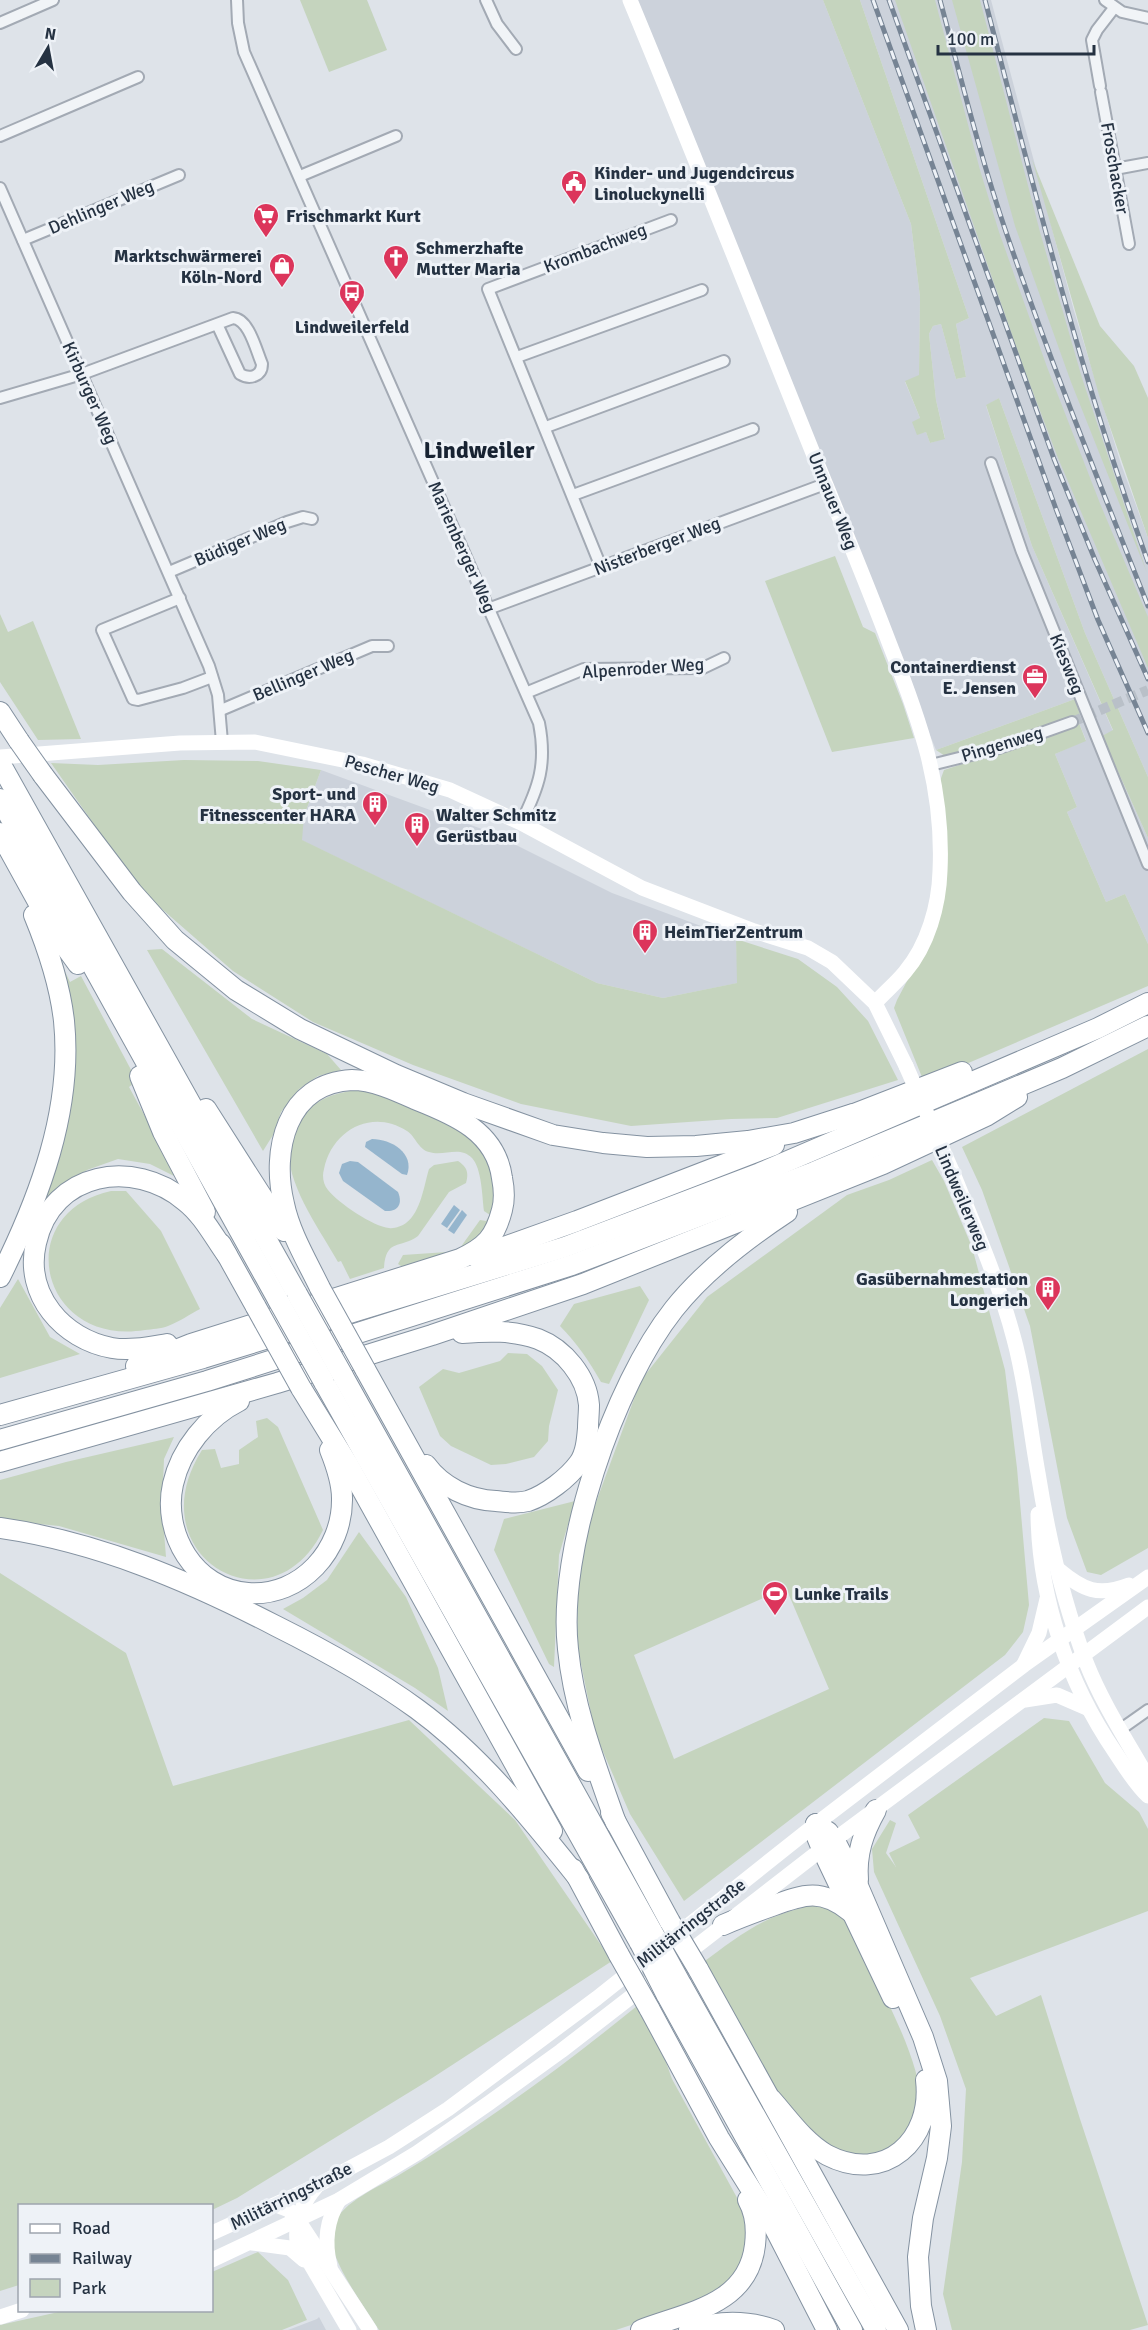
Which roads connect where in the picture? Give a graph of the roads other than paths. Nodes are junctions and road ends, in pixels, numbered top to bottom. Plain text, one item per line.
1 (52, 0) edge
2 (237, 0) edge
3 (486, 0) edge
4 (630, 0) edge
5 (1110, 4) edge
6 (1148, 18) edge
7 (0, 23) edge
8 (516, 49) dead end
9 (138, 77) dead end
10 (0, 136) edge
11 (396, 136) dead end
12 (1148, 163) edge
13 (1115, 169) junction
14 (179, 175) dead end
15 (300, 176) junction
16 (0, 188) edge
17 (671, 220) dead end
18 (23, 240) junction
19 (1129, 244) dead end
20 (702, 290) dead end
21 (217, 324) junction
22 (517, 357) junction
23 (724, 361) dead end
24 (82, 374) junction
25 (0, 398) edge
26 (546, 426) junction
27 (753, 429) dead end
28 (991, 463) dead end
29 (825, 484) junction
30 (573, 495) junction
31 (312, 519) dead end
32 (601, 567) junction
33 (169, 572) junction
34 (180, 598) junction
35 (488, 609) junction
36 (388, 646) dead end
37 (724, 658) dead end
38 (212, 677) junction
39 (528, 692) junction
40 (220, 710) junction
41 (0, 712) edge
42 (1072, 722) tunnel mouth
43 (222, 742) junction
44 (0, 757) edge
45 (0, 763) edge
46 (932, 765) junction
47 (7, 793) edge
48 (521, 824) junction
49 (0, 833) edge
50 (9, 851) junction
51 (1148, 864) edge
52 (875, 1003) junction
53 (1148, 1003) edge
54 (145, 1021) junction
55 (1148, 1026) edge
56 (1098, 1028) junction
57 (1062, 1068) junction
58 (853, 1114) junction
59 (842, 1181) junction
60 (227, 1255) junction
61 (0, 1277) edge
62 (320, 1288) junction
63 (346, 1295) junction
64 (249, 1326) junction
65 (432, 1335) junction
66 (333, 1379) junction
67 (277, 1383) junction
68 (54, 1399) junction
69 (0, 1415) edge
70 (321, 1422) junction
71 (395, 1424) junction
72 (0, 1440) edge
73 (0, 1462) edge
74 (1037, 1472) junction
75 (0, 1528) edge
76 (1059, 1570) junction
77 (1146, 1578) edge
78 (1048, 1593) junction
79 (1148, 1606) edge
80 (1076, 1628) junction
81 (1060, 1639) junction
82 (1083, 1654) junction
83 (1069, 1664) junction
84 (1024, 1665) junction
85 (1019, 1702) junction
86 (1087, 1708) junction
87 (1148, 1710) edge
88 (1121, 1729) junction
89 (1148, 1778) edge
90 (1148, 1796) edge
91 (876, 1810) junction
92 (616, 1823) junction
93 (816, 1824) junction
94 (829, 1845) junction
95 (579, 1879) junction
96 (858, 1886) junction
97 (852, 1912) junction
98 (723, 1924) junction
99 (674, 1989) junction
100 (771, 2099) junction
101 (719, 2138) junction
102 (318, 2185) junction
103 (339, 2200) junction
104 (276, 2205) junction
105 (298, 2220) junction
106 (213, 2233) edge
107 (800, 2235) junction
108 (249, 2243) junction
109 (213, 2260) edge
110 (310, 2266) junction
111 (333, 2277) junction
112 (18, 2311) edge
113 (0, 2317) edge
114 (349, 2330) edge
115 (370, 2330) edge
116 (641, 2330) edge
117 (689, 2330) edge
118 (774, 2330) edge
119 (827, 2330) edge
120 (852, 2330) edge
121 (876, 2330) edge
122 (898, 2330) edge
123 (926, 2330) edge

1 - 7 street
2 - 15 street, Marienberger Weg
3 - 8 street
4 - 29 street, Unnauer Weg
5 - 6 street
5 - 13 street, Froschacker
9 - 10 street
11 - 15 street
12 - 13 street
13 - 19 street, Froschacker
14 - 18 street, Dehlinger Weg
15 - 35 street, Marienberger Weg
16 - 18 street, Kirburger Weg
17 - 22 street, Krombachweg
18 - 24 street, Kirburger Weg
20 - 22 street
21 - 21 street
21 - 24 street
22 - 26 street, Krombachweg
23 - 26 street
24 - 25 street
24 - 33 street, Kirburger Weg
26 - 30 street, Krombachweg
27 - 30 street
28 - 51 street, Kiesweg
29 - 32 street, Nisterberger Weg
29 - 46 street, Unnauer Weg
30 - 32 street, Krombachweg
31 - 33 street, Büdiger Weg
32 - 35 street, Nisterberger Weg
33 - 34 street, Kirburger Weg
34 - 38 street, Kirburger Weg
34 - 38 street
35 - 39 street, Marienberger Weg
36 - 40 street, Bellinger Weg
37 - 39 street, Alpenroder Weg
38 - 40 street, Kirburger Weg
39 - 48 street, Marienberger Weg
40 - 43 street, Kirburger Weg
41 - 58 highway, bridge
42 - 46 street, Pingenweg
43 - 44 street, Pescher Weg
43 - 48 street, Pescher Weg
45 - 47 highway
46 - 52 street, Unnauer Weg
47 - 54 highway
47 - 66 highway, bridge
48 - 52 street, Pescher Weg
49 - 50 highway
50 - 60 highway
50 - 61 highway
52 - 74 street, Lindweilerweg, bridge
53 - 56 highway
54 - 62 highway
54 - 66 highway, bridge
55 - 57 highway
56 - 58 highway
56 - 68 highway
57 - 59 highway
57 - 72 highway
58 - 63 highway
59 - 65 highway
59 - 92 highway
60 - 64 highway
60 - 70 highway, bridge
62 - 63 highway
62 - 71 highway, bridge
63 - 64 highway
64 - 68 highway
65 - 67 highway
65 - 71 highway
66 - 99 highway, bridge
67 - 70 highway
67 - 73 highway
68 - 69 highway
70 - 95 highway
71 - 92 highway
74 - 76 street, Lindweilerweg
74 - 78 street, Lindweilerweg
75 - 95 highway
76 - 77 street
76 - 80 street, Lindweilerweg
77 - 80 street, Militärringstraße
78 - 81 street, Lindweilerweg
78 - 84 street
79 - 82 street, Militärringstraße
80 - 81 street, Militärringstraße
80 - 82 street, Lindweilerweg
81 - 83 street, Lindweilerweg
81 - 84 street, Militärringstraße
82 - 83 street, Militärringstraße
82 - 88 street, Lindweilerweg
83 - 85 street, Militärringstraße
83 - 86 street, Lindweilerweg
84 - 93 street, Militärringstraße
85 - 86 street
85 - 91 street, Militärringstraße
86 - 90 street, Lindweilerweg
87 - 88 street
88 - 89 street, Lindweilerweg
91 - 94 street, Militärringstraße
91 - 96 highway
92 - 100 highway, bridge
93 - 94 highway
93 - 102 street, Militärringstraße
94 - 96 highway
94 - 97 highway
94 - 98 street, Militärringstraße
95 - 101 highway, bridge
96 - 123 highway
97 - 98 highway
97 - 100 highway
98 - 103 street, Militärringstraße
99 - 107 highway
99 - 121 highway
100 - 122 highway
101 - 107 highway
101 - 116 highway
101 - 119 highway
102 - 104 street, Militärringstraße
102 - 105 street
103 - 105 street, Militärringstraße
103 - 111 street
104 - 105 street
104 - 106 street, Militärringstraße
105 - 108 street, Militärringstraße
105 - 110 street
105 - 111 street
107 - 120 highway
108 - 109 street, Militärringstraße
108 - 110 street
110 - 114 street
111 - 115 street
112 - 113 street
117 - 118 highway

